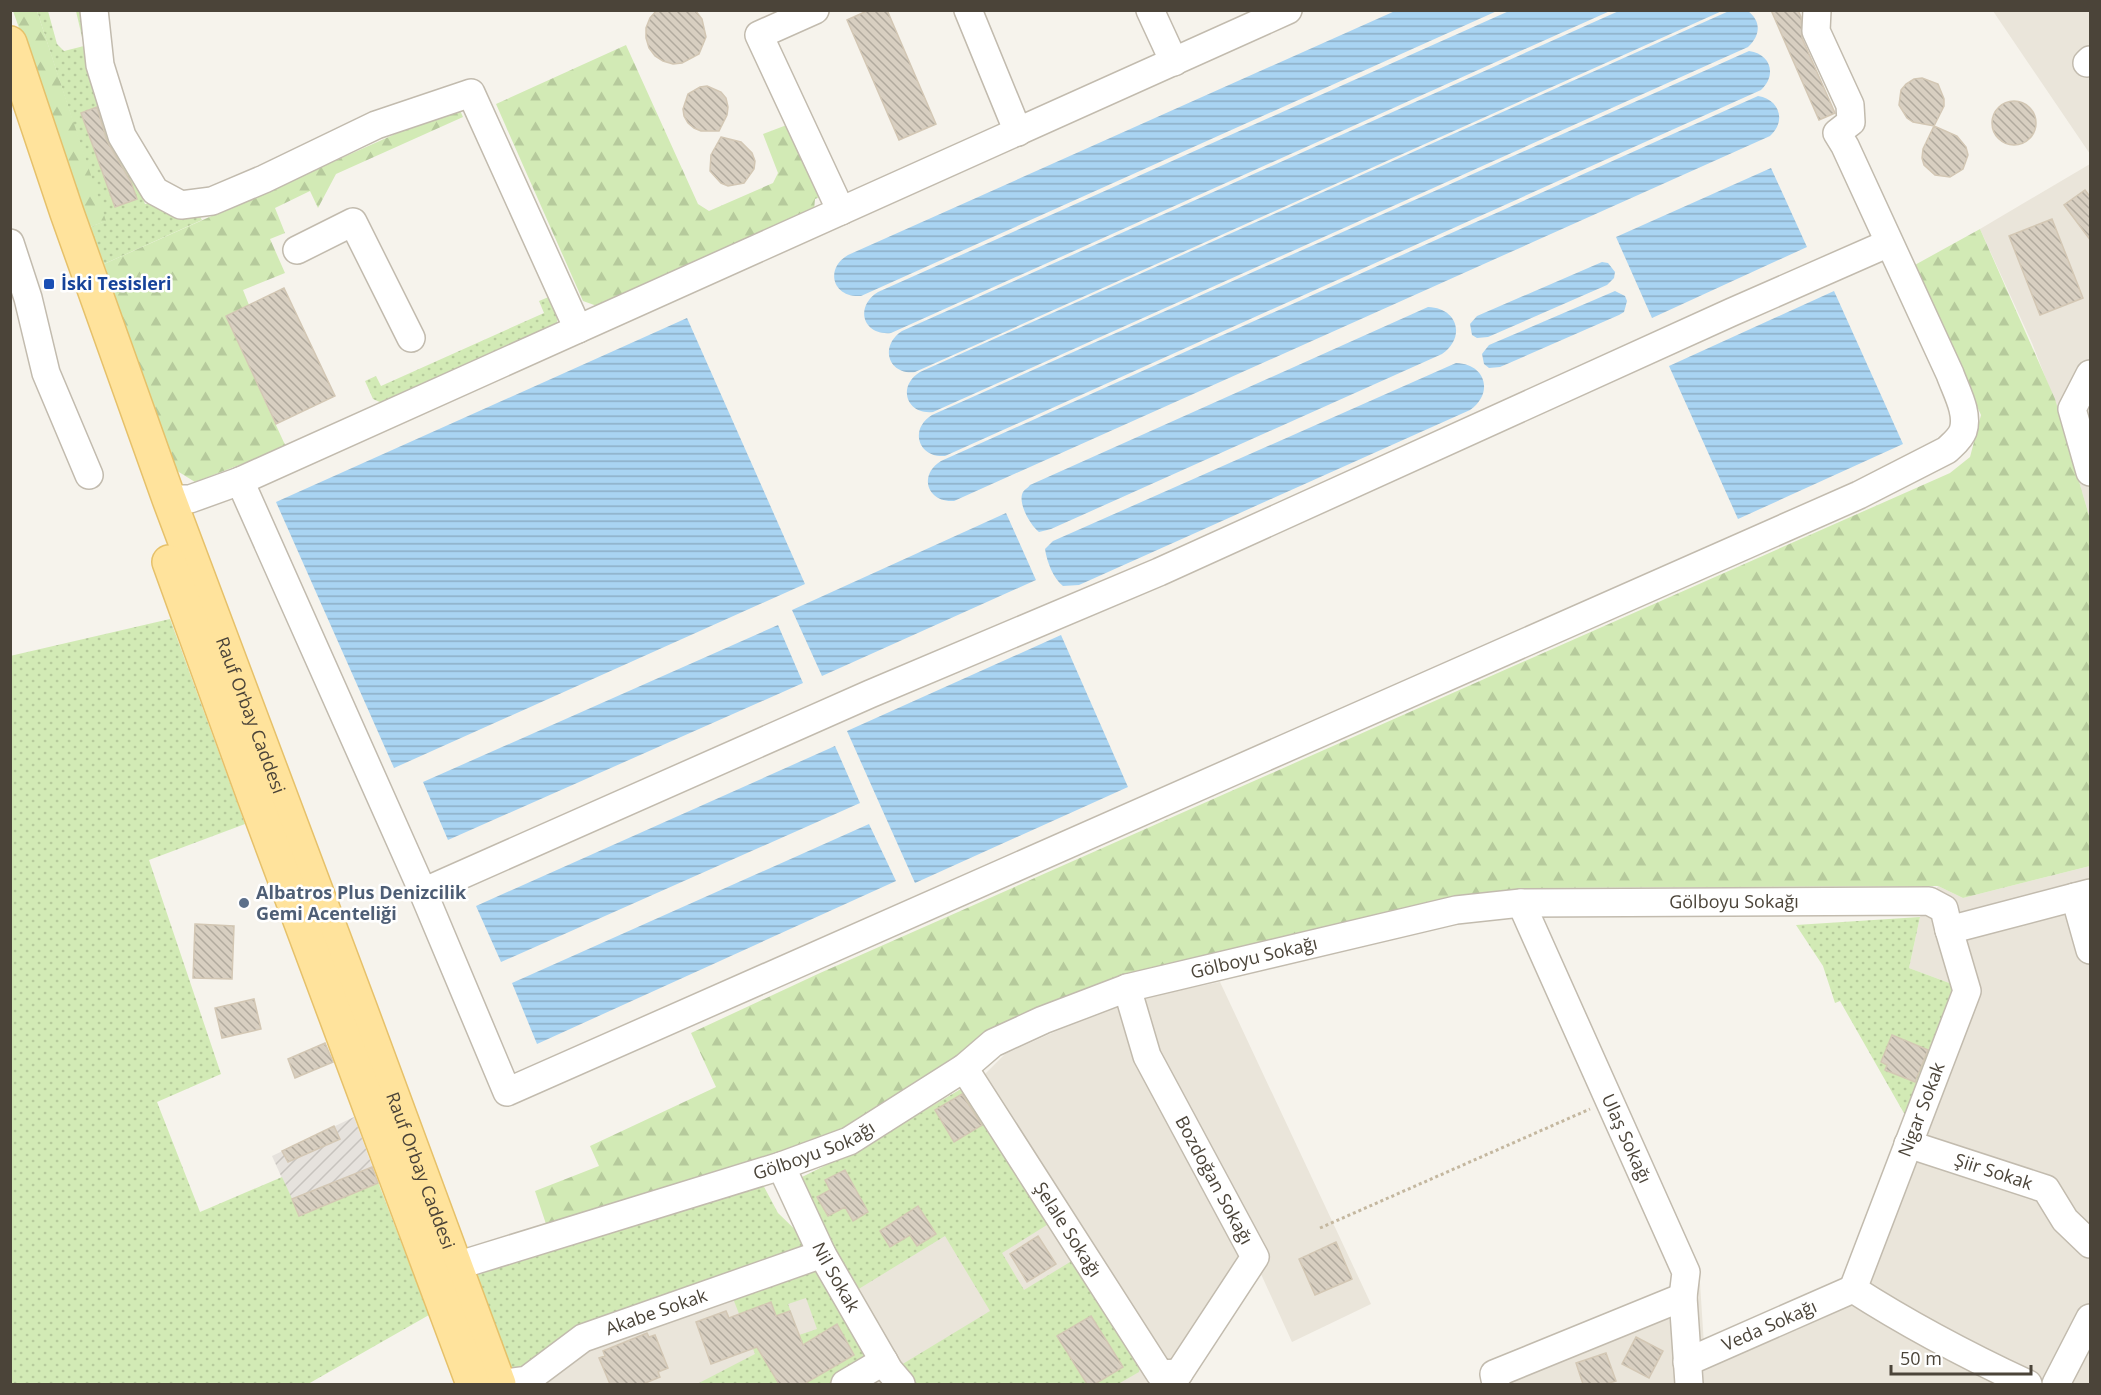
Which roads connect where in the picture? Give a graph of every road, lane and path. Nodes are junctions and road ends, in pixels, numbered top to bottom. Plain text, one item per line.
1 (94, 10) edge
2 (815, 10) edge
3 (968, 10) edge
4 (1150, 10) edge
5 (1288, 10) edge
6 (1817, 10) edge
7 (10, 43) edge
8 (1174, 62) junction
9 (10, 116) edge
10 (1018, 132) junction
11 (841, 211) junction
12 (10, 243) edge
13 (1889, 243) junction
14 (297, 250) dead end
15 (578, 329) junction
16 (411, 338) dead end
17 (2091, 374) edge
18 (2091, 472) edge
19 (89, 475) dead end
20 (240, 481) junction
21 (159, 503) junction
22 (423, 892) junction
23 (2083, 895) edge
24 (1521, 903) junction
25 (1949, 930) junction
26 (2091, 950) edge
27 (1127, 988) junction
28 (964, 1068) junction
29 (1610, 1100) junction
30 (1908, 1144) junction
31 (781, 1166) junction
32 (1320, 1228) dead end
33 (2091, 1244) edge
34 (822, 1254) junction
35 (455, 1268) junction
36 (1853, 1289) junction
37 (1683, 1297) junction
38 (2091, 1318) edge
39 (884, 1361) junction
40 (1688, 1373) edge
41 (1169, 1379) edge
42 (1495, 1379) edge
43 (2016, 1382) edge
44 (473, 1384) edge
45 (499, 1384) edge
46 (845, 1384) edge
47 (901, 1384) edge
48 (2056, 1384) edge

1 - 15 street
2 - 11 street
3 - 10 street
4 - 8 street
5 - 8 street
6 - 13 street
7 - 21 main road, Rauf Orbay Caddesi
8 - 10 street
9 - 21 main road, Rauf Orbay Caddesi
10 - 11 street
11 - 15 street
12 - 19 street
13 - 22 street
13 - 22 street
14 - 16 street
15 - 20 street
17 - 18 street
20 - 21 street
20 - 22 street
21 - 35 main road, Rauf Orbay Caddesi
21 - 44 main road, Rauf Orbay Caddesi
23 - 25 street
23 - 26 street
24 - 25 street, Gölboyu Sokağı
24 - 27 street, Gölboyu Sokağı
24 - 29 street, Ulaş Sokağı
25 - 30 street, Nigar Sokak
27 - 28 street, Gölboyu Sokağı
27 - 41 street, Bozdoğan Sokağı
28 - 31 street, Gölboyu Sokağı
28 - 41 street, Şelale Sokağı
29 - 32 path
29 - 37 street, Ulaş Sokağı
30 - 33 street, Şiir Sokak
30 - 36 street, Nigar Sokak
31 - 34 street, Nil Sokak
31 - 35 street, Gölboyu Sokağı
34 - 39 street, Nil Sokak
34 - 45 street, Akabe Sokak
35 - 45 main road, Rauf Orbay Caddesi
36 - 40 street, Veda Sokağı
36 - 43 street
37 - 40 street, Ulaş Sokağı
37 - 42 street
38 - 48 street
39 - 46 street
39 - 47 street, Nil Sokak

